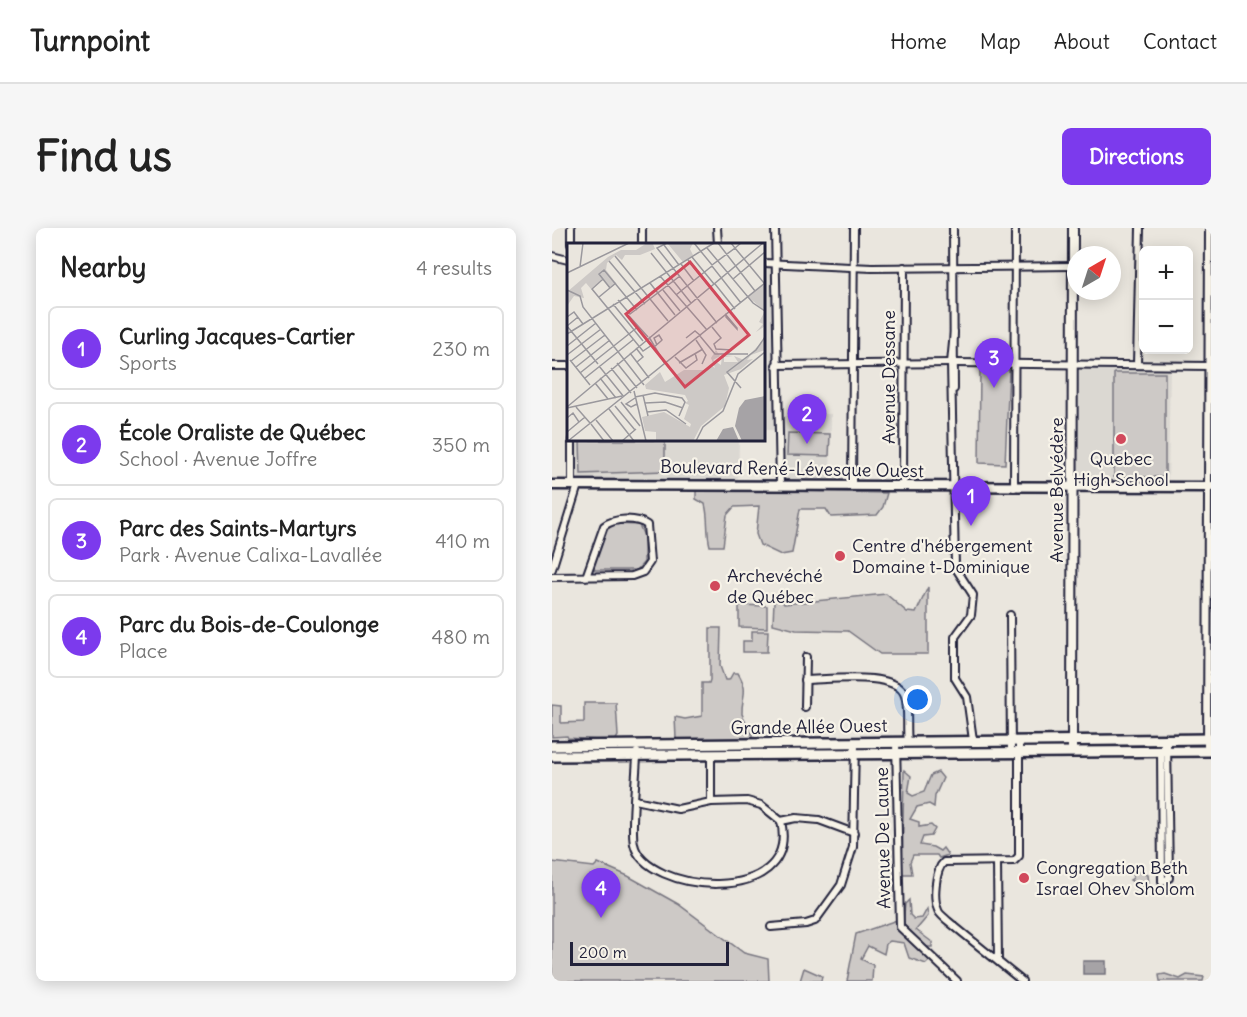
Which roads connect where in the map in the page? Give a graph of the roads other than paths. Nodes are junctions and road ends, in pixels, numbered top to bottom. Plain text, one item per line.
1 (717, 228) edge
2 (775, 228) edge
3 (854, 228) edge
4 (953, 228) edge
5 (1015, 228) edge
6 (1073, 228) edge
7 (1140, 228) edge
8 (1209, 228) edge
9 (718, 243) edge
10 (1073, 246) edge
11 (552, 256) edge
12 (567, 259) edge
13 (765, 263) edge
14 (775, 264) junction
15 (853, 266) junction
16 (1015, 266) junction
17 (1067, 266) edge
18 (904, 267) junction
19 (953, 267) junction
20 (1073, 300) edge
21 (903, 363) junction
22 (954, 363) junction
23 (854, 364) junction
24 (1014, 364) junction
25 (1073, 364) junction
26 (776, 365) junction
27 (1137, 365) junction
28 (1210, 365) edge
29 (572, 441) edge
30 (552, 485) edge
31 (575, 485) junction
32 (780, 485) junction
33 (852, 486) junction
34 (903, 486) junction
35 (954, 487) junction
36 (1071, 487) junction
37 (1209, 487) edge
38 (1014, 488) junction
39 (555, 551) edge
40 (552, 569) edge
41 (586, 577) junction
42 (552, 578) edge
43 (1010, 615) dead end
44 (806, 657) dead end
45 (805, 681) junction
46 (805, 707) dead end
47 (1209, 739) edge
48 (974, 740) junction
49 (1015, 741) junction
50 (1072, 741) junction
51 (1167, 741) junction
52 (896, 742) junction
53 (908, 742) junction
54 (855, 743) junction
55 (767, 744) junction
56 (552, 746) edge
57 (637, 750) junction
58 (1165, 751) junction
59 (1209, 751) edge
60 (1072, 752) junction
61 (1015, 753) junction
62 (855, 754) junction
63 (897, 754) junction
64 (711, 755) junction
65 (767, 755) junction
66 (552, 756) edge
67 (635, 800) junction
68 (711, 802) junction
69 (781, 821) junction
70 (854, 833) junction
71 (997, 862) junction
72 (771, 927) dead end
73 (998, 962) junction
74 (957, 981) edge
75 (1022, 981) edge

1 - 9 street
2 - 14 street
3 - 15 street
4 - 19 street
5 - 16 street
6 - 10 street, Avenue Belvédère
7 - 27 street
8 - 28 street
11 - 12 street
13 - 14 street
14 - 15 street
14 - 26 street
15 - 18 street
15 - 23 street
16 - 17 street
16 - 19 street
16 - 24 street
18 - 19 street
18 - 21 street, Avenue Dessane
19 - 22 street
20 - 25 street, Avenue Belvédère
21 - 22 street
21 - 23 street
21 - 34 street, Avenue Dessane
22 - 24 street
22 - 35 street
23 - 26 street
23 - 33 street
24 - 25 street
24 - 38 street
25 - 27 street
25 - 36 street, Avenue Belvédère
26 - 32 street
27 - 28 street
28 - 37 street
29 - 31 street
30 - 31 main road, Boulevard René-Lévesque Ouest
31 - 32 main road, Boulevard René-Lévesque Ouest
31 - 39 street
32 - 33 main road, Boulevard René-Lévesque Ouest
33 - 34 main road, Boulevard René-Lévesque Ouest
34 - 35 main road, Boulevard René-Lévesque Ouest
35 - 38 main road, Boulevard René-Lévesque Ouest
35 - 48 street
36 - 37 main road, Boulevard René-Lévesque Ouest
36 - 38 main road, Boulevard René-Lévesque Ouest
36 - 50 street, Avenue Belvédère
37 - 47 street
39 - 40 street
41 - 41 street
41 - 42 street
43 - 49 street
44 - 45 street
45 - 46 street
45 - 53 street
47 - 51 main road, Grande Allée Ouest
47 - 59 street
48 - 49 main road, Grande Allée Ouest
48 - 53 main road, Grande Allée Ouest
49 - 50 main road, Grande Allée Ouest
49 - 61 street
50 - 51 main road, Grande Allée Ouest
50 - 60 street, Avenue Belvédère
51 - 58 street
52 - 53 main road, Grande Allée Ouest
52 - 54 main road, Grande Allée Ouest
52 - 63 street, Avenue De Laune
54 - 55 main road, Grande Allée Ouest
54 - 62 street
55 - 57 main road, Grande Allée Ouest
55 - 65 main road
56 - 57 main road, Grande Allée Ouest
57 - 64 main road, Grande Allée Ouest
57 - 66 main road, Grande Allée Ouest
57 - 67 street
58 - 58 street
58 - 59 main road, Grande Allée Ouest
58 - 60 main road, Grande Allée Ouest
60 - 61 main road, Grande Allée Ouest
61 - 63 main road, Grande Allée Ouest
61 - 71 street
62 - 63 main road, Grande Allée Ouest
62 - 65 main road, Grande Allée Ouest
62 - 70 street
63 - 74 street, Avenue De Laune
64 - 65 main road, Grande Allée Ouest
64 - 68 street
67 - 68 street
67 - 69 street
68 - 69 street
69 - 70 street
70 - 72 street
71 - 73 street
71 - 73 street
73 - 75 street

